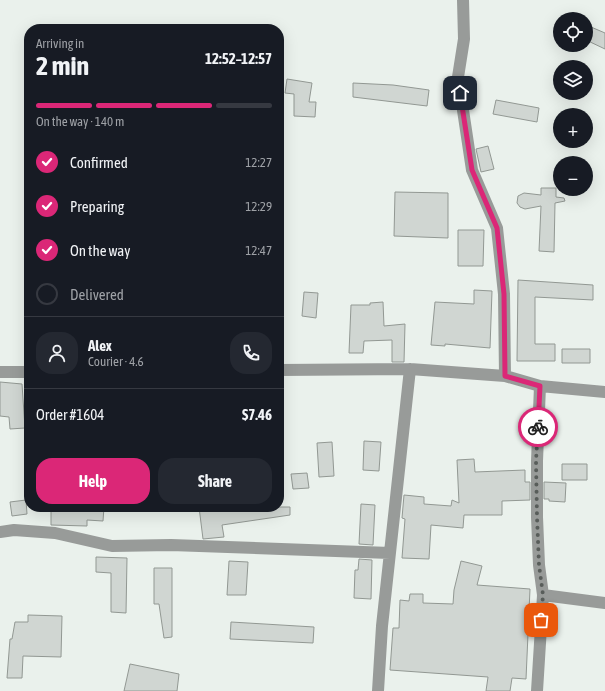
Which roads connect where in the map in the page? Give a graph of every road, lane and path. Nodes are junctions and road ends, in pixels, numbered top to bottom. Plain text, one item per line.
1 (463, 0) edge
2 (410, 369) junction
3 (284, 370) edge
4 (0, 372) edge
5 (24, 372) edge
6 (505, 376) junction
7 (540, 386) junction
8 (605, 392) edge
9 (0, 532) edge
10 (390, 553) junction
11 (543, 595) junction
12 (605, 603) edge
13 (378, 691) edge
14 (537, 691) edge

1 - 6 street
2 - 3 street
2 - 6 street
2 - 10 street
4 - 5 street
6 - 7 street
7 - 8 street
7 - 11 street
9 - 10 street
10 - 13 street
11 - 12 street
11 - 14 street

